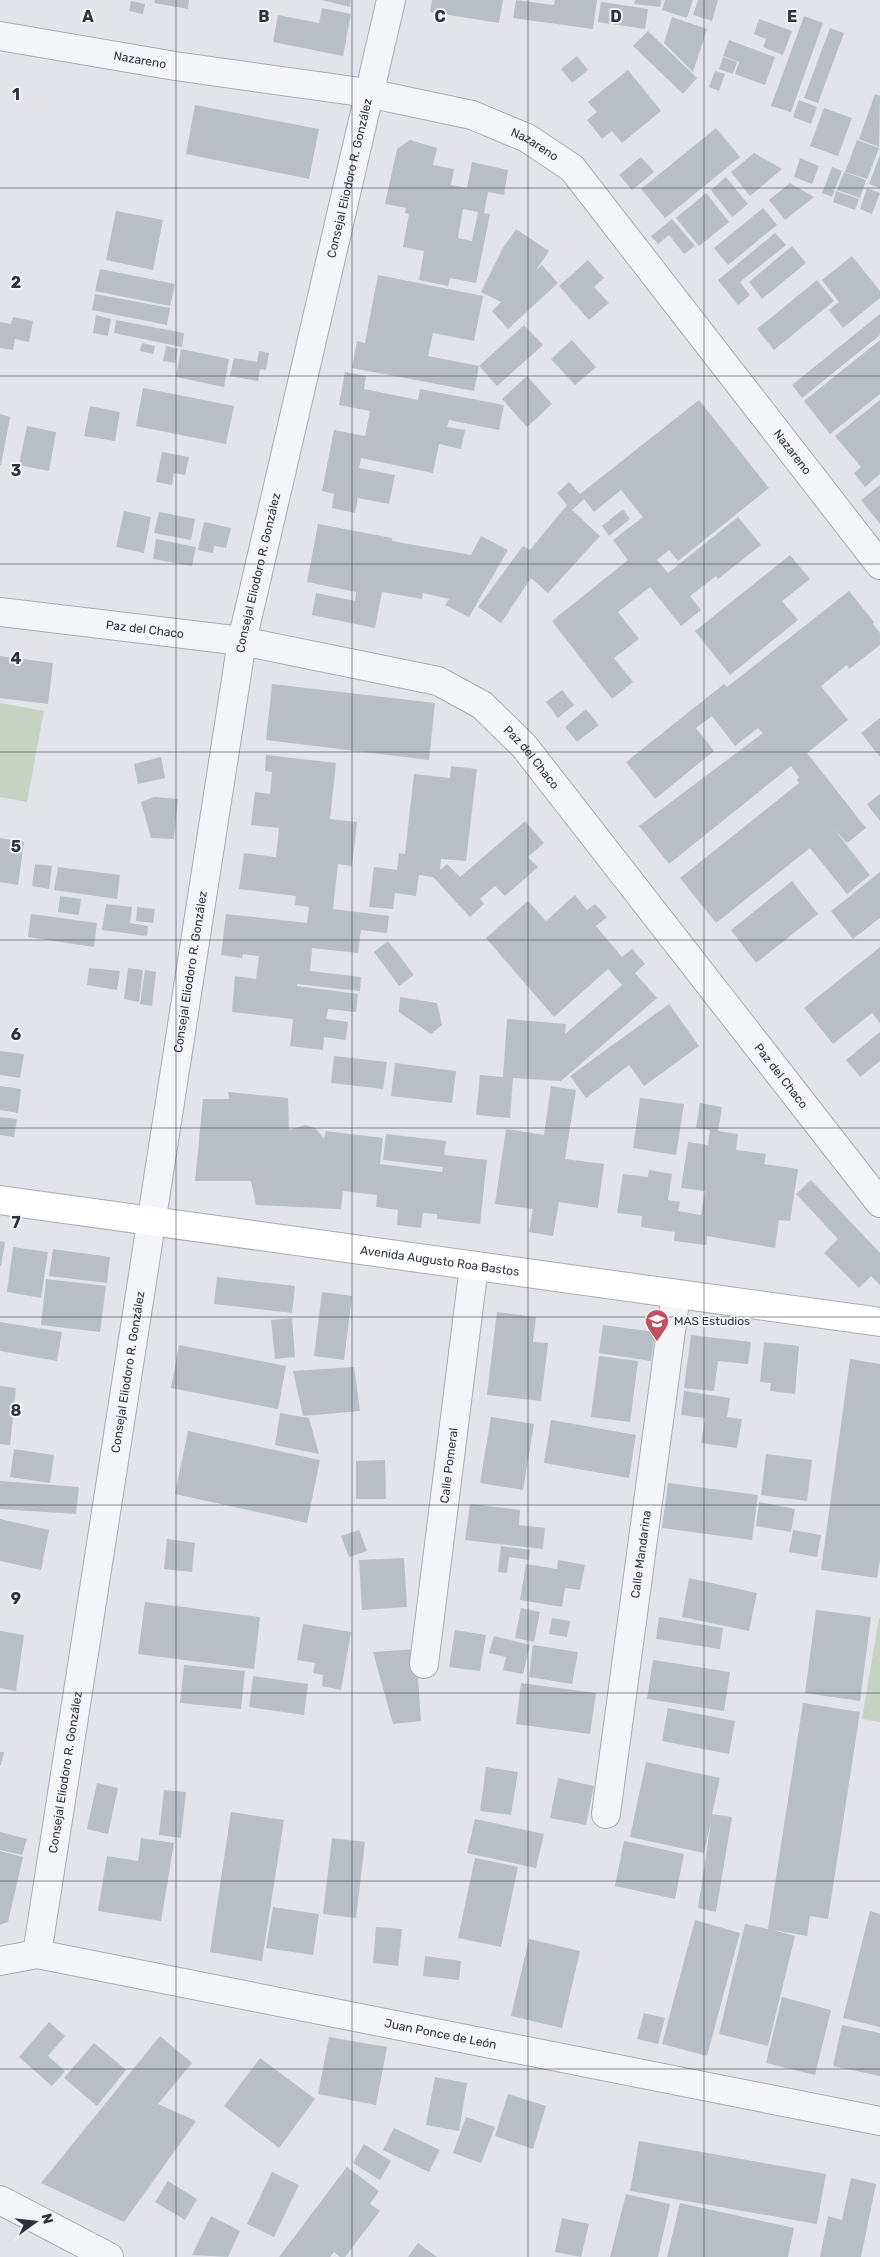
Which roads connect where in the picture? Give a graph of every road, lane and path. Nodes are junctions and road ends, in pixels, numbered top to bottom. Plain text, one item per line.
1 (391, 0) edge
2 (0, 36) edge
3 (368, 93) junction
4 (880, 565) edge
5 (0, 612) edge
6 (242, 641) junction
7 (0, 1200) edge
8 (880, 1203) edge
9 (151, 1221) junction
10 (474, 1266) junction
11 (676, 1294) junction
12 (880, 1322) edge
13 (424, 1664) dead end
14 (606, 1814) dead end
15 (37, 1954) junction
16 (0, 1961) edge
17 (880, 2121) edge
18 (0, 2200) edge
19 (109, 2257) edge

1 - 3 street, Consejal Eliodoro R. González
2 - 3 street, Nazareno
3 - 4 street, Nazareno
3 - 6 street, Consejal Eliodoro R. González
5 - 6 street, Paz del Chaco
6 - 8 street, Paz del Chaco
6 - 9 street, Consejal Eliodoro R. González
7 - 9 main road, Avenida Augusto Roa Bastos
9 - 10 main road, Avenida Augusto Roa Bastos
9 - 15 street, Consejal Eliodoro R. González
10 - 11 main road, Avenida Augusto Roa Bastos
10 - 13 street, Calle Pomeral
11 - 12 main road, Avenida Augusto Roa Bastos
11 - 14 street, Calle Mandarina
15 - 16 street, Juan Ponce de León
15 - 17 street, Juan Ponce de León
18 - 19 street

